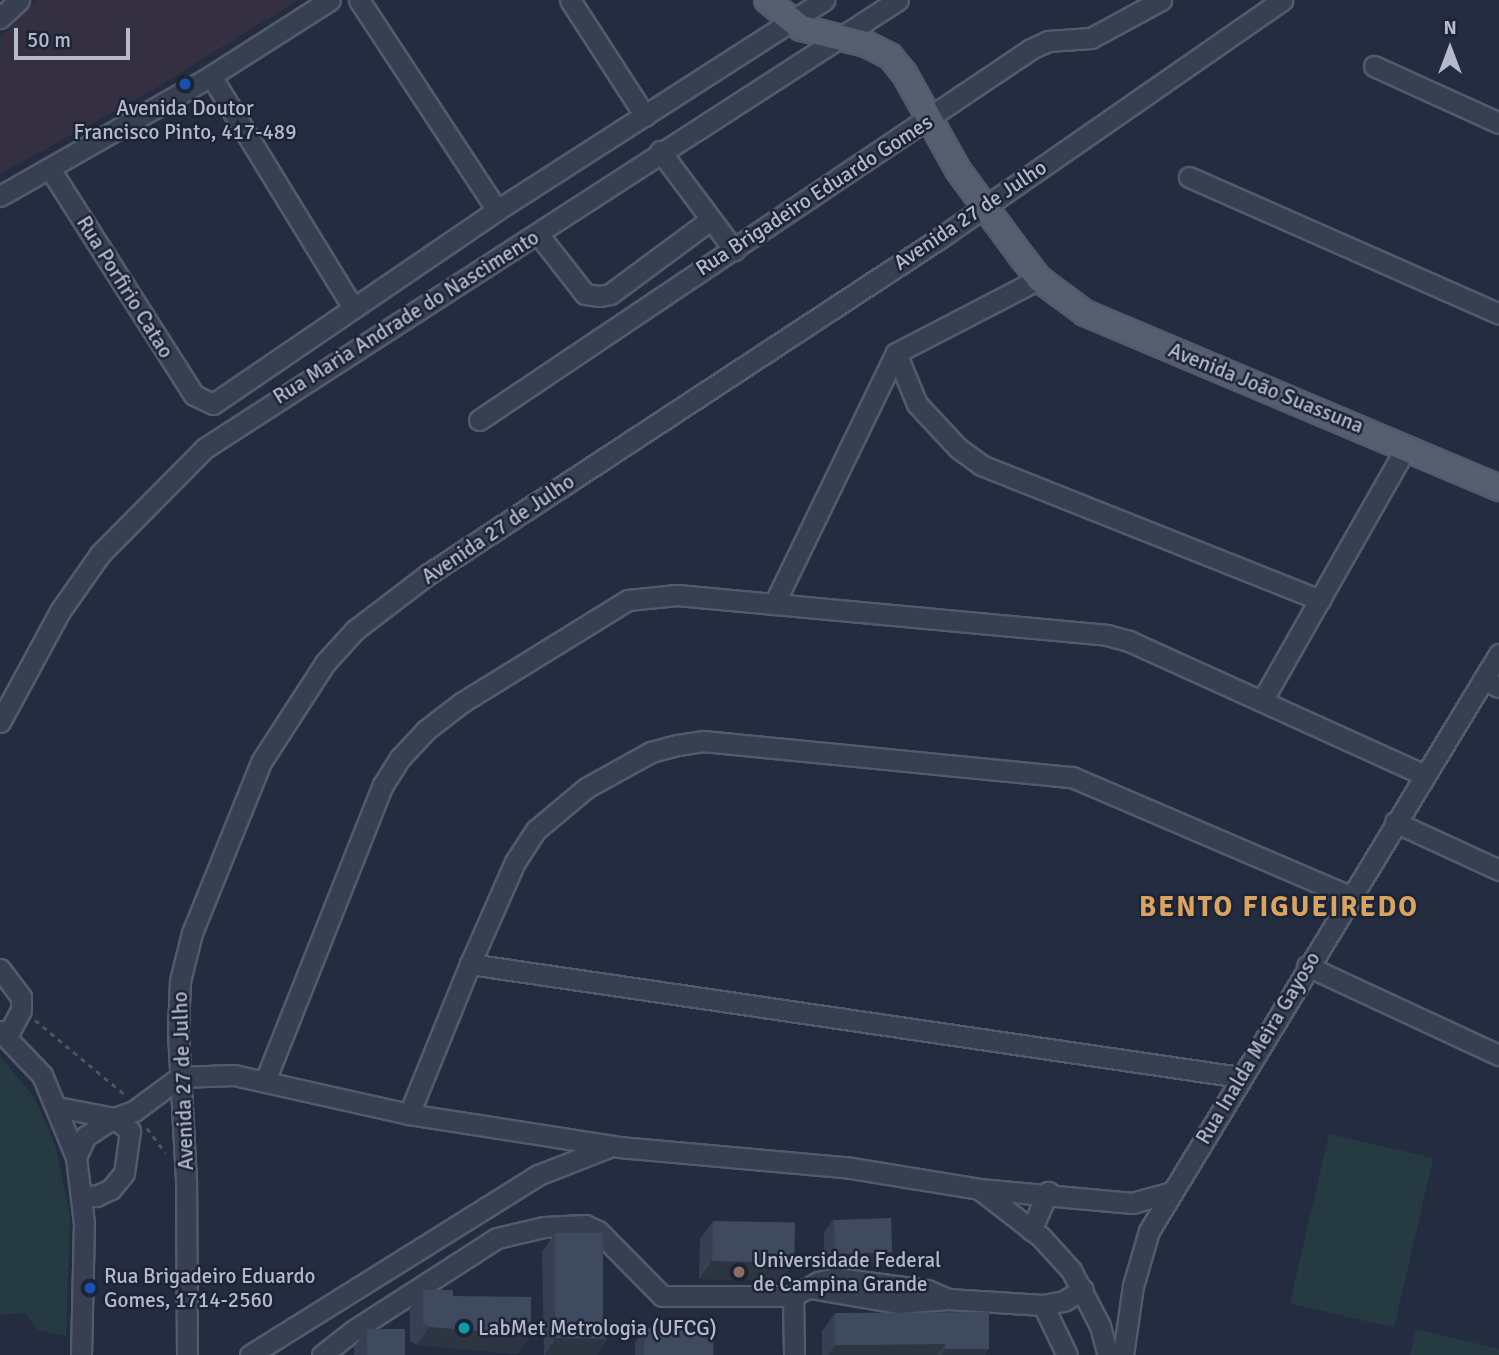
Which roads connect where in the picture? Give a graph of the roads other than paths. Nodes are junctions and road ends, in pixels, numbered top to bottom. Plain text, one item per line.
1 (19, 0) edge
2 (330, 0) edge
3 (359, 0) edge
4 (570, 0) edge
5 (824, 0) edge
6 (898, 0) edge
7 (1161, 0) edge
8 (1283, 0) edge
9 (783, 15) edge
10 (0, 18) edge
11 (830, 36) junction
12 (1374, 66) dead end
13 (211, 76) junction
14 (645, 116) junction
15 (930, 120) junction
16 (1499, 124) edge
17 (660, 151) junction
18 (50, 169) junction
19 (1189, 177) dead end
20 (0, 196) edge
21 (985, 206) junction
22 (497, 210) junction
23 (710, 220) junction
24 (538, 234) junction
25 (734, 250) junction
26 (1039, 279) junction
27 (353, 308) junction
28 (1499, 314) edge
29 (896, 353) junction
30 (202, 402) joint
31 (479, 420) dead end
32 (1407, 446) junction
33 (1499, 488) edge
34 (1320, 600) junction
35 (774, 604) junction
36 (1499, 654) edge
37 (1491, 684) edge
38 (1262, 701) junction
39 (0, 722) edge
40 (1424, 775) junction
41 (1395, 822) junction
42 (1499, 870) edge
43 (1350, 895) junction
44 (470, 964) junction
45 (1307, 966) junction
46 (0, 969) edge
47 (4, 1034) edge
48 (1499, 1055) edge
49 (180, 1077) junction
50 (1240, 1077) junction
51 (265, 1081) junction
52 (57, 1107) junction
53 (410, 1114) junction
54 (114, 1118) junction
55 (619, 1147) junction
56 (76, 1157) junction
57 (979, 1189) junction
58 (1048, 1192) junction
59 (1172, 1192) junction
60 (83, 1195) junction
61 (1132, 1203) junction
62 (1031, 1230) junction
63 (1149, 1231) junction
64 (1083, 1289) junction
65 (802, 1292) junction
66 (1043, 1306) junction
67 (1100, 1326) junction
68 (1129, 1326) junction
69 (81, 1355) edge
70 (187, 1355) edge
71 (250, 1355) edge
72 (322, 1355) edge
73 (794, 1355) edge
74 (1067, 1355) edge
75 (1108, 1355) edge
76 (1123, 1355) edge

1 - 10 street
2 - 13 street
3 - 22 street
4 - 14 street
5 - 9 street, Rua Maria Andrade do Nascimento
6 - 11 street, Rua Maria Andrade do Nascimento
7 - 15 street, Rua Brigadeiro Eduardo Gomes
8 - 21 street, Avenida 27 de Julho
9 - 11 main road, Avenida João Suassuna
9 - 14 street, Rua Maria Andrade do Nascimento
11 - 15 main road, Avenida João Suassuna
11 - 17 street, Rua Maria Andrade do Nascimento
12 - 16 street
13 - 18 street
13 - 27 street
14 - 22 street, Rua Maria Andrade do Nascimento
15 - 21 main road, Avenida João Suassuna
15 - 25 street, Rua Brigadeiro Eduardo Gomes
17 - 23 street
17 - 24 street, Rua Maria Andrade do Nascimento
18 - 20 street
18 - 30 street, Rua Porfirio Catao
19 - 28 street
21 - 26 main road, Avenida João Suassuna
21 - 49 street, Avenida 27 de Julho
22 - 27 street, Rua Maria Andrade do Nascimento
23 - 24 street
23 - 25 street
24 - 39 street, Rua Maria Andrade do Nascimento
25 - 31 street, Rua Brigadeiro Eduardo Gomes
26 - 29 street
26 - 32 main road, Avenida João Suassuna
27 - 30 street, Rua Maria Andrade do Nascimento
29 - 34 street
29 - 35 street
32 - 33 main road, Avenida João Suassuna
32 - 34 street
34 - 38 street
35 - 38 street
35 - 51 street
36 - 37 street, Rua Inalda Meira Gayoso
37 - 40 street, Rua Inalda Meira Gayoso
38 - 40 street
40 - 41 street, Rua Inalda Meira Gayoso
41 - 42 street
41 - 43 street, Rua Inalda Meira Gayoso
43 - 44 street
43 - 45 street, Rua Inalda Meira Gayoso
44 - 50 street
44 - 53 street
45 - 48 street
45 - 50 street, Rua Inalda Meira Gayoso
46 - 47 street
47 - 52 street
49 - 51 street
49 - 54 street
49 - 70 street, Avenida 27 de Julho
50 - 59 street, Rua Inalda Meira Gayoso
51 - 53 street
52 - 54 street
52 - 56 street
53 - 55 street
54 - 56 street
54 - 60 street
55 - 57 street
55 - 71 street
56 - 60 street
57 - 58 street
57 - 62 street
58 - 61 street
58 - 62 street
59 - 61 street
59 - 63 street, Rua Inalda Meira Gayoso
60 - 69 street
61 - 63 street
62 - 64 street
63 - 68 street, Rua Inalda Meira Gayoso
64 - 66 street
64 - 67 street
65 - 66 street
65 - 72 street
65 - 73 street
66 - 74 street
67 - 68 street
67 - 75 street
68 - 76 street, Rua Inalda Meira Gayoso

